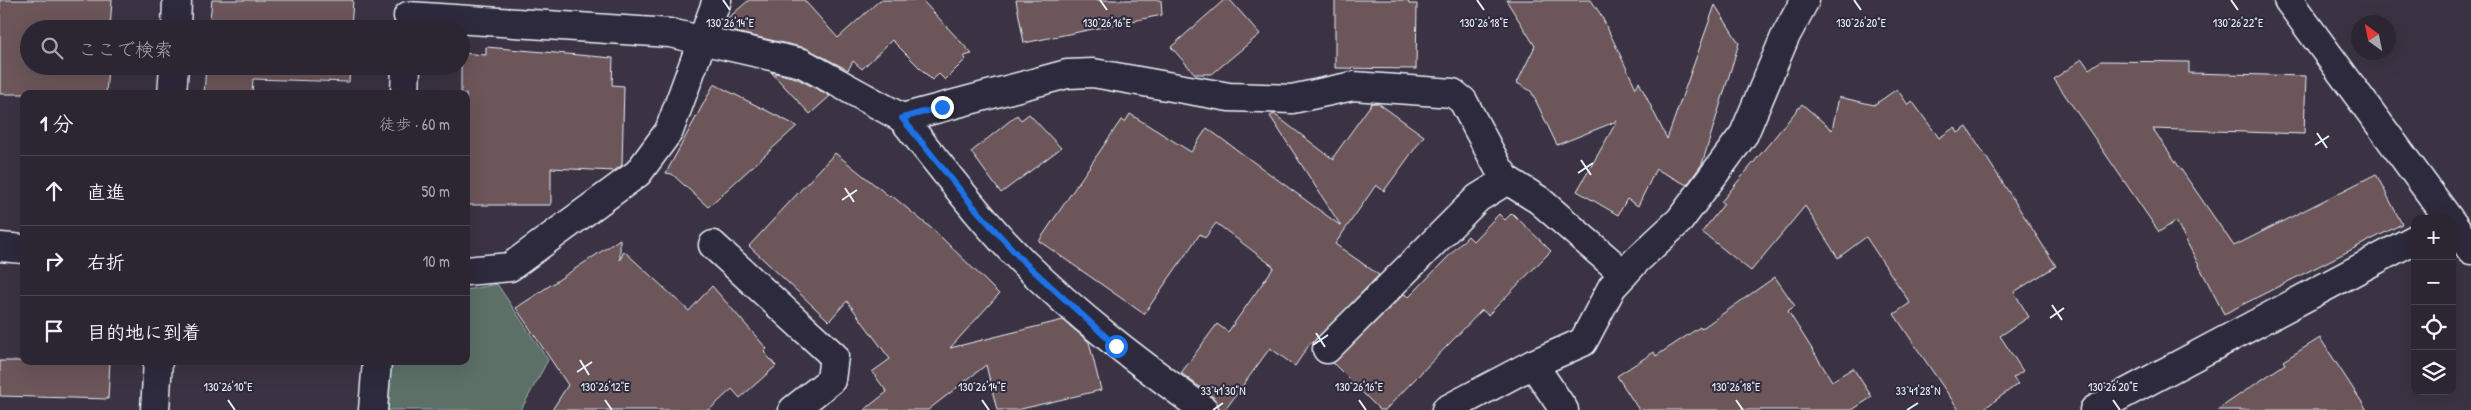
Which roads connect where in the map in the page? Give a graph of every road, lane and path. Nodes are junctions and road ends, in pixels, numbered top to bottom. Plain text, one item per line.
1 (177, 0) edge
2 (717, 0) edge
3 (1805, 0) edge
4 (2288, 0) edge
5 (408, 15) edge
6 (176, 20) edge
7 (702, 41) junction
8 (173, 75) edge
9 (406, 75) edge
10 (172, 90) edge
11 (405, 90) edge
12 (902, 118) junction
13 (1507, 180) junction
14 (2471, 212) edge
15 (2447, 215) edge
16 (2456, 219) edge
17 (2456, 228) edge
18 (2411, 242) edge
19 (713, 245) dead end
20 (0, 247) edge
21 (20, 248) edge
22 (2471, 250) edge
23 (470, 271) edge
24 (1624, 274) junction
25 (1327, 349) dead end
26 (1533, 364) junction
27 (158, 365) edge
28 (377, 365) edge
29 (156, 410) edge
30 (373, 410) edge
31 (794, 410) edge
32 (1204, 410) edge
33 (1446, 410) edge
34 (1564, 410) edge
35 (2094, 410) edge

1 - 6 street
2 - 7 street
3 - 24 street
4 - 15 street
5 - 7 street
7 - 12 street
7 - 23 street
8 - 10 street
9 - 11 street
12 - 13 street
12 - 32 street
13 - 24 street
13 - 25 street
14 - 16 street
17 - 22 street
18 - 35 street
19 - 31 street
20 - 21 street
24 - 26 street
26 - 33 street
26 - 34 street
27 - 29 street
28 - 30 street

